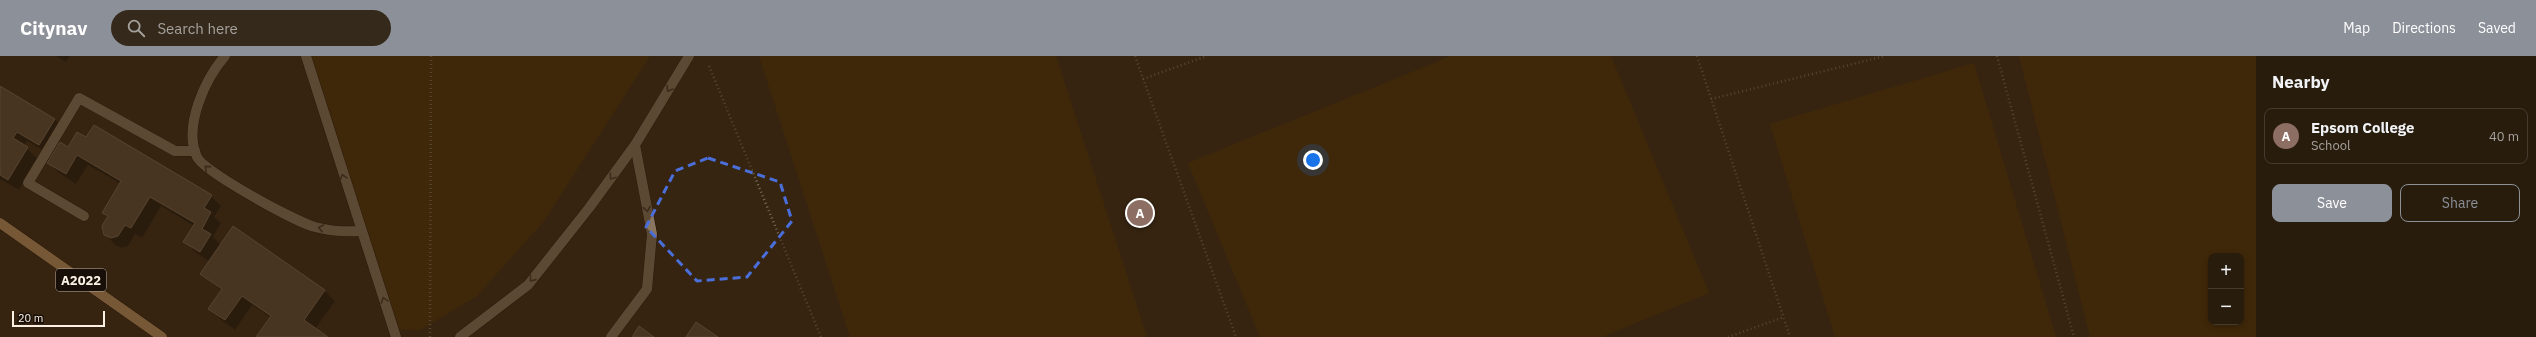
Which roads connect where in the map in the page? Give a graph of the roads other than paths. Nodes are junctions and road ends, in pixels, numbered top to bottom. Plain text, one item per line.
1 (225, 56) edge
2 (306, 56) edge
3 (689, 56) edge
4 (635, 145) junction
5 (195, 151) junction
6 (84, 216) dead end
7 (0, 223) edge
8 (360, 231) junction
9 (162, 337) edge
10 (396, 337) edge
11 (460, 337) edge
12 (611, 337) edge

1 - 5 lane
8 -> 2 lane
3 -> 4 lane
4 -> 11 lane
4 -> 12 lane
5 - 6 lane
8 -> 5 lane
7 - 9 main road, A2022
10 -> 8 lane

